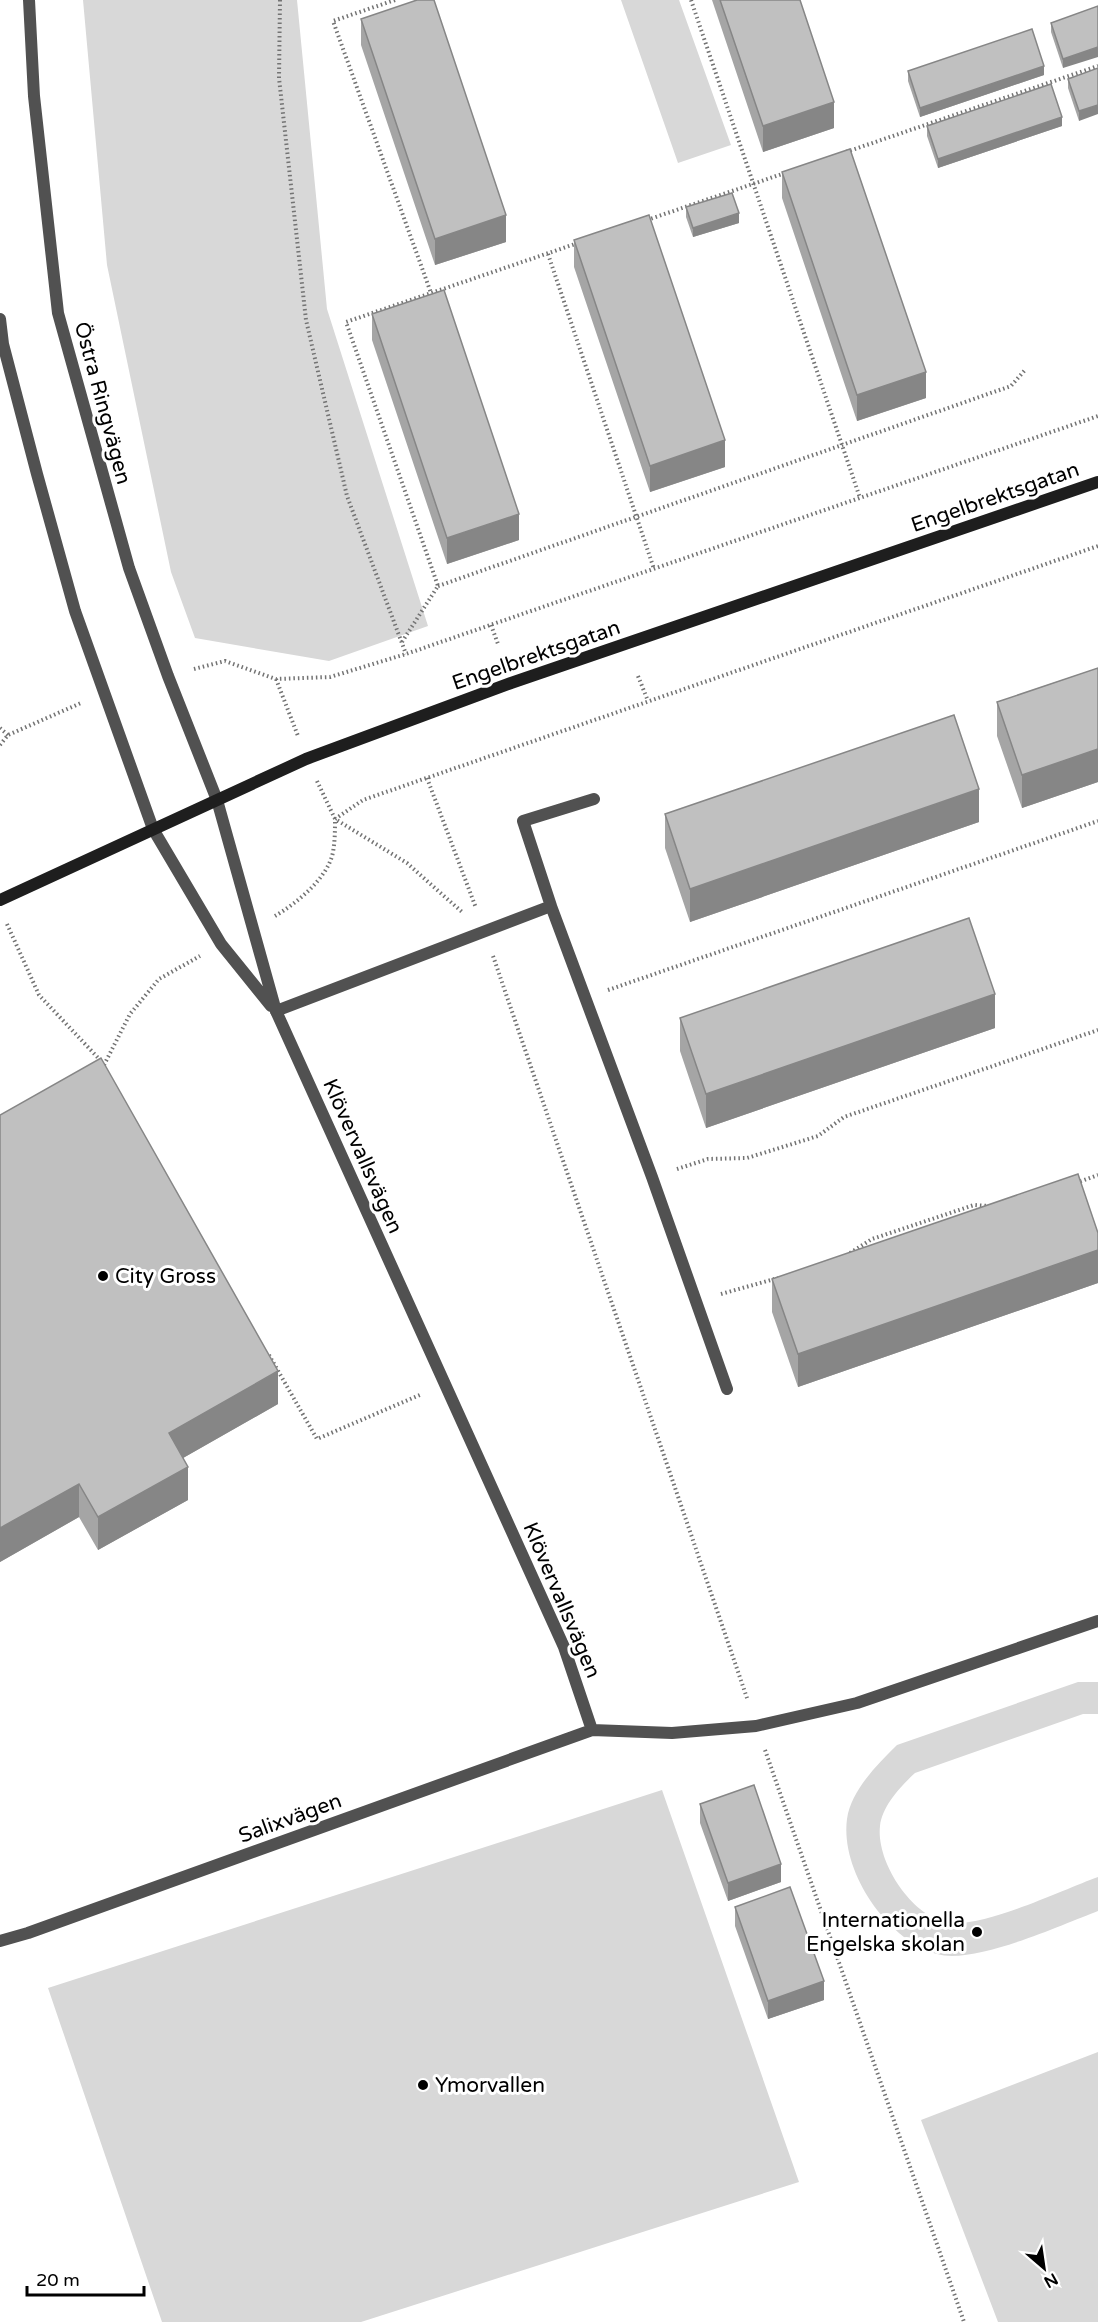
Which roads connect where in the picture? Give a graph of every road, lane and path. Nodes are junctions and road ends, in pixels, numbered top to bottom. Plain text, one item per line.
1 (30, 0) edge
2 (280, 0) edge
3 (395, 0) edge
4 (692, 0) edge
5 (1098, 66) edge
6 (842, 153) edge
7 (787, 172) edge
8 (754, 183) junction
9 (645, 220) edge
10 (580, 242) edge
11 (548, 254) junction
12 (431, 293) junction
13 (0, 319) edge
14 (1025, 370) dead end
15 (1098, 416) edge
16 (842, 445) junction
17 (1098, 482) edge
18 (860, 498) junction
19 (636, 516) junction
20 (1098, 546) edge
21 (654, 569) junction
22 (438, 586) junction
23 (491, 625) junction
24 (402, 642) junction
25 (498, 644) dead end
26 (638, 676) dead end
27 (276, 679) dead end
28 (648, 701) junction
29 (0, 728) edge
30 (0, 737) edge
31 (306, 759) junction
32 (427, 778) junction
33 (594, 799) dead end
34 (218, 800) junction
35 (335, 819) junction
36 (1098, 821) edge
37 (153, 829) junction
38 (0, 900) edge
39 (551, 906) junction
40 (5, 921) dead end
41 (253, 931) junction
42 (484, 931) junction
43 (221, 944) junction
44 (586, 998) junction
45 (276, 1011) junction
46 (1098, 1030) edge
47 (104, 1065) junction
48 (110, 1075) edge
49 (1098, 1175) edge
50 (652, 1177) junction
51 (1066, 1186) edge
52 (993, 1207) edge
53 (841, 1259) edge
54 (785, 1275) edge
55 (696, 1302) junction
56 (264, 1346) edge
57 (445, 1384) junction
58 (727, 1389) dead end
59 (1098, 1621) edge
60 (756, 1726) junction
61 (592, 1730) junction
62 (0, 1941) edge
63 (964, 2322) edge

1 - 34 street, Östra Ringvägen
2 - 24 path
3 - 12 path
4 - 8 path
5 - 6 path
7 - 8 path
8 - 9 path
8 - 16 path
10 - 11 path
11 - 12 path
11 - 19 path
12 - 22 path
13 - 37 street
14 - 16 path
15 - 18 path
16 - 18 path
16 - 19 path
17 - 31 main road, Engelbrektsgatan
18 - 21 path
19 - 21 path
19 - 22 path
20 - 28 path
21 - 23 path
22 - 24 path
23 - 24 path
23 - 25 path
26 - 28 path
27 - 31 path
28 - 32 path
29 - 30 path
31 - 34 main road, Engelbrektsgatan
31 - 35 path
32 - 35 path
32 - 42 path
33 - 39 street
34 - 37 main road, Engelbrektsgatan
34 - 41 street, Klövervallsvägen
35 - 41 path
35 - 42 path
36 - 44 path
37 - 38 main road, Engelbrektsgatan
37 - 43 street, Klövervallsvägen
39 - 42 street
39 - 44 street
40 - 47 path
41 - 45 street, Klövervallsvägen
42 - 45 street
42 - 60 path
43 - 45 street, Klövervallsvägen
43 - 47 path
44 - 50 street
45 - 57 street, Klövervallsvägen
46 - 50 path
47 - 48 path
49 - 51 path
50 - 55 street
52 - 53 path
54 - 55 path
55 - 58 street
56 - 57 path
57 - 61 street, Klövervallsvägen
59 - 60 street
60 - 61 street
60 - 63 path
61 - 62 street, Salixvägen

